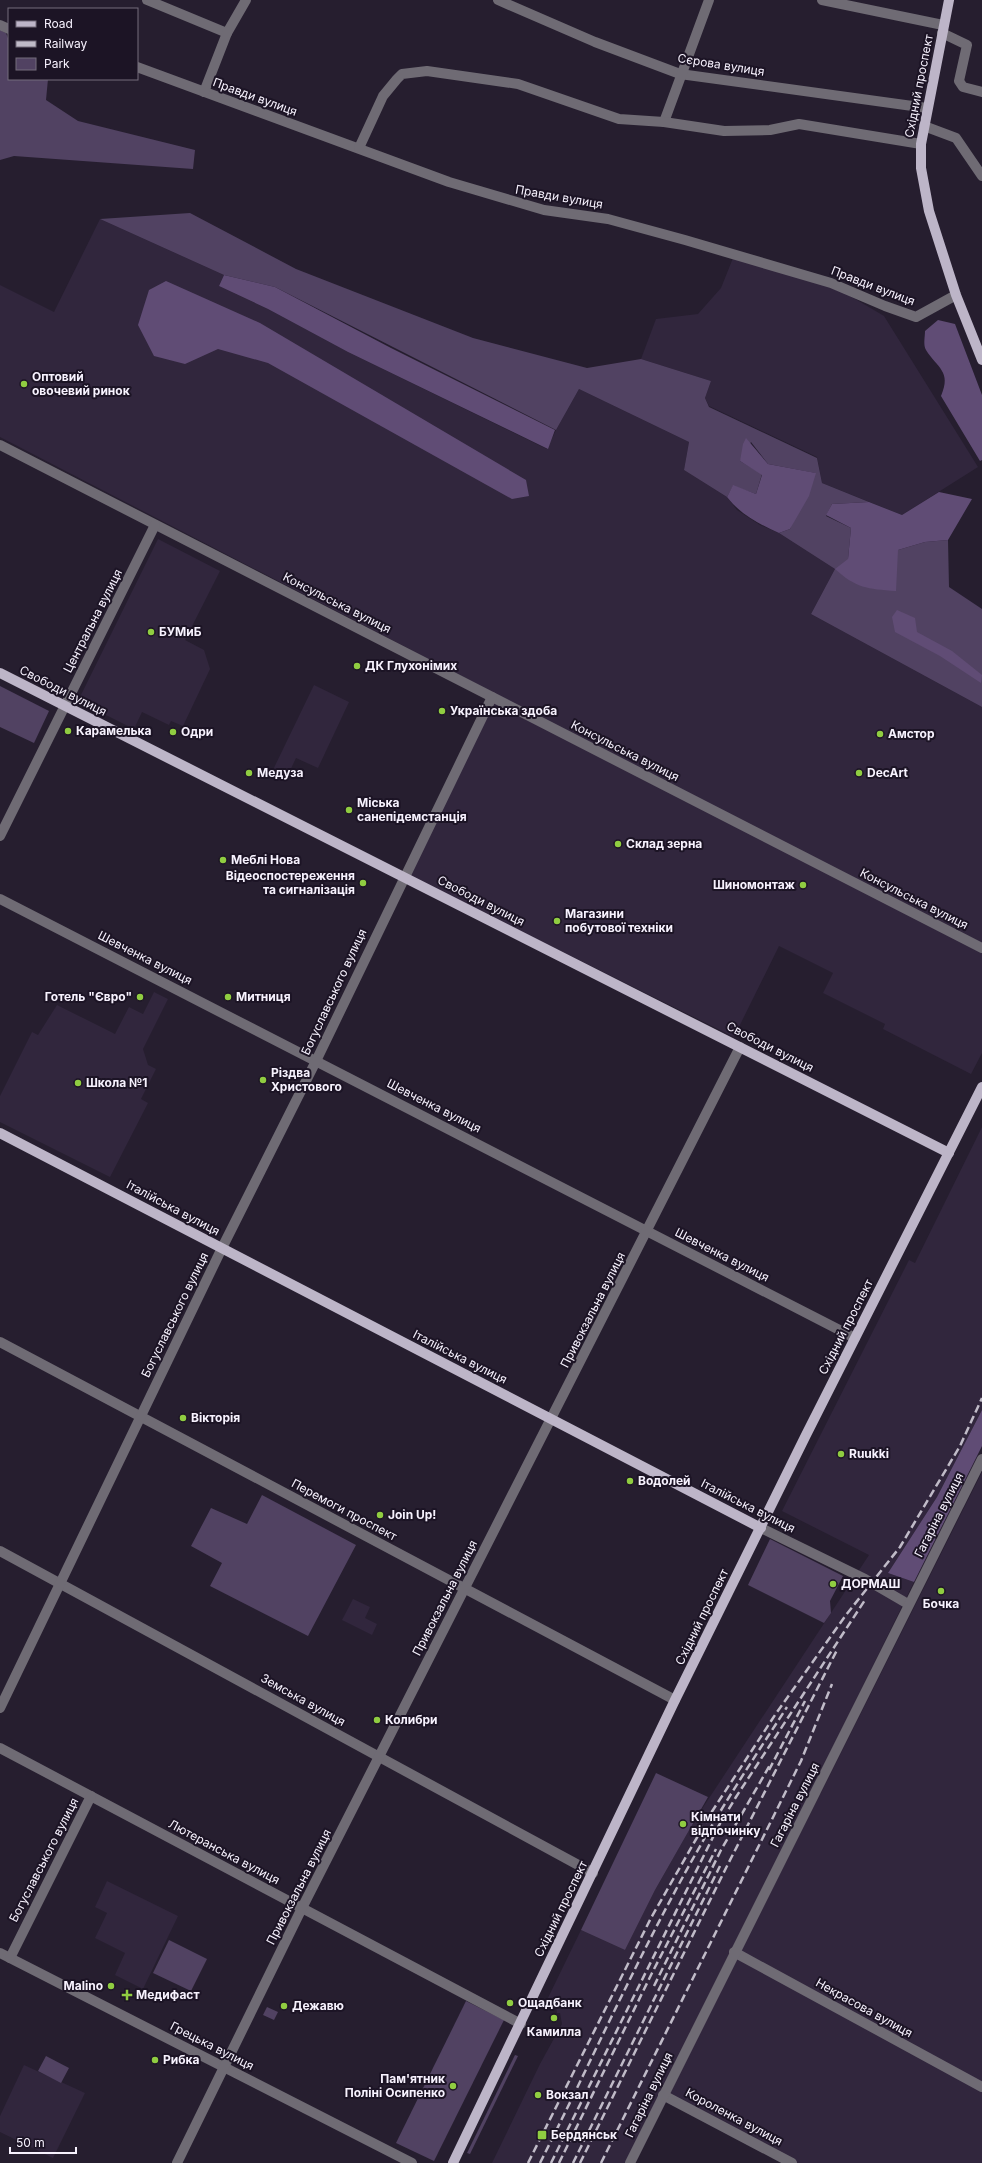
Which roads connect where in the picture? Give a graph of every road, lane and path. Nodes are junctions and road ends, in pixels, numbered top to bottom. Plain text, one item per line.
1 (147, 0) edge
2 (246, 0) edge
3 (498, 0) edge
4 (709, 0) edge
5 (822, 0) edge
6 (949, 0) edge
7 (160, 2) edge
8 (943, 29) junction
9 (227, 33) junction
10 (138, 67) edge
11 (680, 74) junction
12 (204, 92) junction
13 (982, 92) edge
14 (927, 108) junction
15 (664, 122) junction
16 (924, 126) junction
17 (921, 144) junction
18 (359, 148) junction
19 (982, 176) edge
20 (956, 295) junction
21 (982, 360) edge
22 (0, 445) edge
23 (156, 525) junction
24 (0, 673) edge
25 (492, 697) junction
26 (64, 706) junction
27 (0, 836) edge
28 (404, 877) junction
29 (0, 899) edge
30 (982, 948) edge
31 (740, 1047) junction
32 (316, 1061) junction
33 (982, 1087) edge
34 (0, 1133) edge
35 (949, 1153) junction
36 (647, 1231) junction
37 (222, 1248) junction
38 (855, 1338) junction
39 (0, 1342) edge
40 (141, 1417) junction
41 (552, 1419) junction
42 (982, 1459) edge
43 (761, 1528) junction
44 (0, 1551) edge
45 (60, 1583) junction
46 (465, 1589) junction
47 (908, 1604) junction
48 (676, 1700) junction
49 (0, 1708) edge
50 (0, 1748) edge
51 (379, 1756) junction
52 (91, 1796) junction
53 (593, 1873) junction
54 (302, 1908) junction
55 (734, 1952) junction
56 (0, 1953) edge
57 (10, 1958) junction
58 (521, 2024) junction
59 (224, 2067) junction
60 (982, 2087) edge
61 (664, 2095) junction
62 (177, 2163) edge
63 (412, 2163) edge
64 (453, 2163) edge
65 (630, 2163) edge
66 (792, 2163) edge

1 - 7 street
2 - 9 street
3 - 11 street, Сєрова вулиця
4 - 11 street
5 - 8 street
6 - 8 main road, Східний проспект
7 - 9 street
8 - 13 street
8 - 14 main road, Східний проспект
9 - 12 street
10 - 12 street, Правди вулиця
11 - 14 street, Сєрова вулиця
11 - 15 street
12 - 18 street, Правди вулиця
14 - 16 main road, Східний проспект
15 - 17 street
15 - 18 street
16 - 17 main road, Східний проспект
16 - 19 street
17 - 20 main road, Східний проспект
18 - 20 street, Правди вулиця
20 - 21 main road, Східний проспект
22 - 23 street, Консульська вулиця
23 - 25 street, Консульська вулиця
23 - 26 street, Центральна вулиця
24 - 26 main road, Свободи вулиця
25 - 28 street, Богуславського вулиця
25 - 30 street, Консульська вулиця
26 - 27 street, Центральна вулиця
26 - 28 main road, Свободи вулиця
28 - 31 main road, Свободи вулиця
28 - 32 street, Богуславського вулиця
29 - 32 street, Шевченка вулиця
31 - 35 main road, Свободи вулиця
31 - 36 street, Привокзальна вулиця
32 - 36 street, Шевченка вулиця
32 - 37 street, Богуславського вулиця
33 - 35 main road, Східний проспект
34 - 37 main road, Італійська вулиця
35 - 38 main road, Східний проспект
36 - 38 street, Шевченка вулиця
36 - 41 street, Привокзальна вулиця
37 - 40 street, Богуславського вулиця
37 - 41 main road, Італійська вулиця
38 - 43 main road, Східний проспект
39 - 40 street, Перемоги проспект
40 - 45 street, Богуславського вулиця
40 - 46 street, Перемоги проспект
41 - 43 main road, Італійська вулиця
41 - 46 street, Привокзальна вулиця
42 - 47 street, Гагаріна вулиця
43 - 47 street, Італійська вулиця
43 - 48 main road, Східний проспект
44 - 45 street, Земська вулиця
45 - 49 street, Богуславського вулиця
45 - 51 street, Земська вулиця
46 - 48 street, Перемоги проспект
46 - 51 street, Привокзальна вулиця
47 - 55 street, Гагаріна вулиця
48 - 53 main road, Східний проспект
50 - 52 street, Лютеранська вулиця
51 - 53 street, Земська вулиця
51 - 54 street, Привокзальна вулиця
52 - 54 street, Лютеранська вулиця
52 - 57 street, Богуславського вулиця
53 - 58 main road, Східний проспект
54 - 58 street, Лютеранська вулиця
54 - 59 street, Привокзальна вулиця
55 - 60 street, Некрасова вулиця
55 - 61 street, Гагаріна вулиця
56 - 57 street, Грецька вулиця
57 - 59 street, Грецька вулиця
58 - 64 main road, Східний проспект
59 - 62 street, Привокзальна вулиця
59 - 63 street, Грецька вулиця
61 - 65 street, Гагаріна вулиця
61 - 66 street, Короленка вулиця

